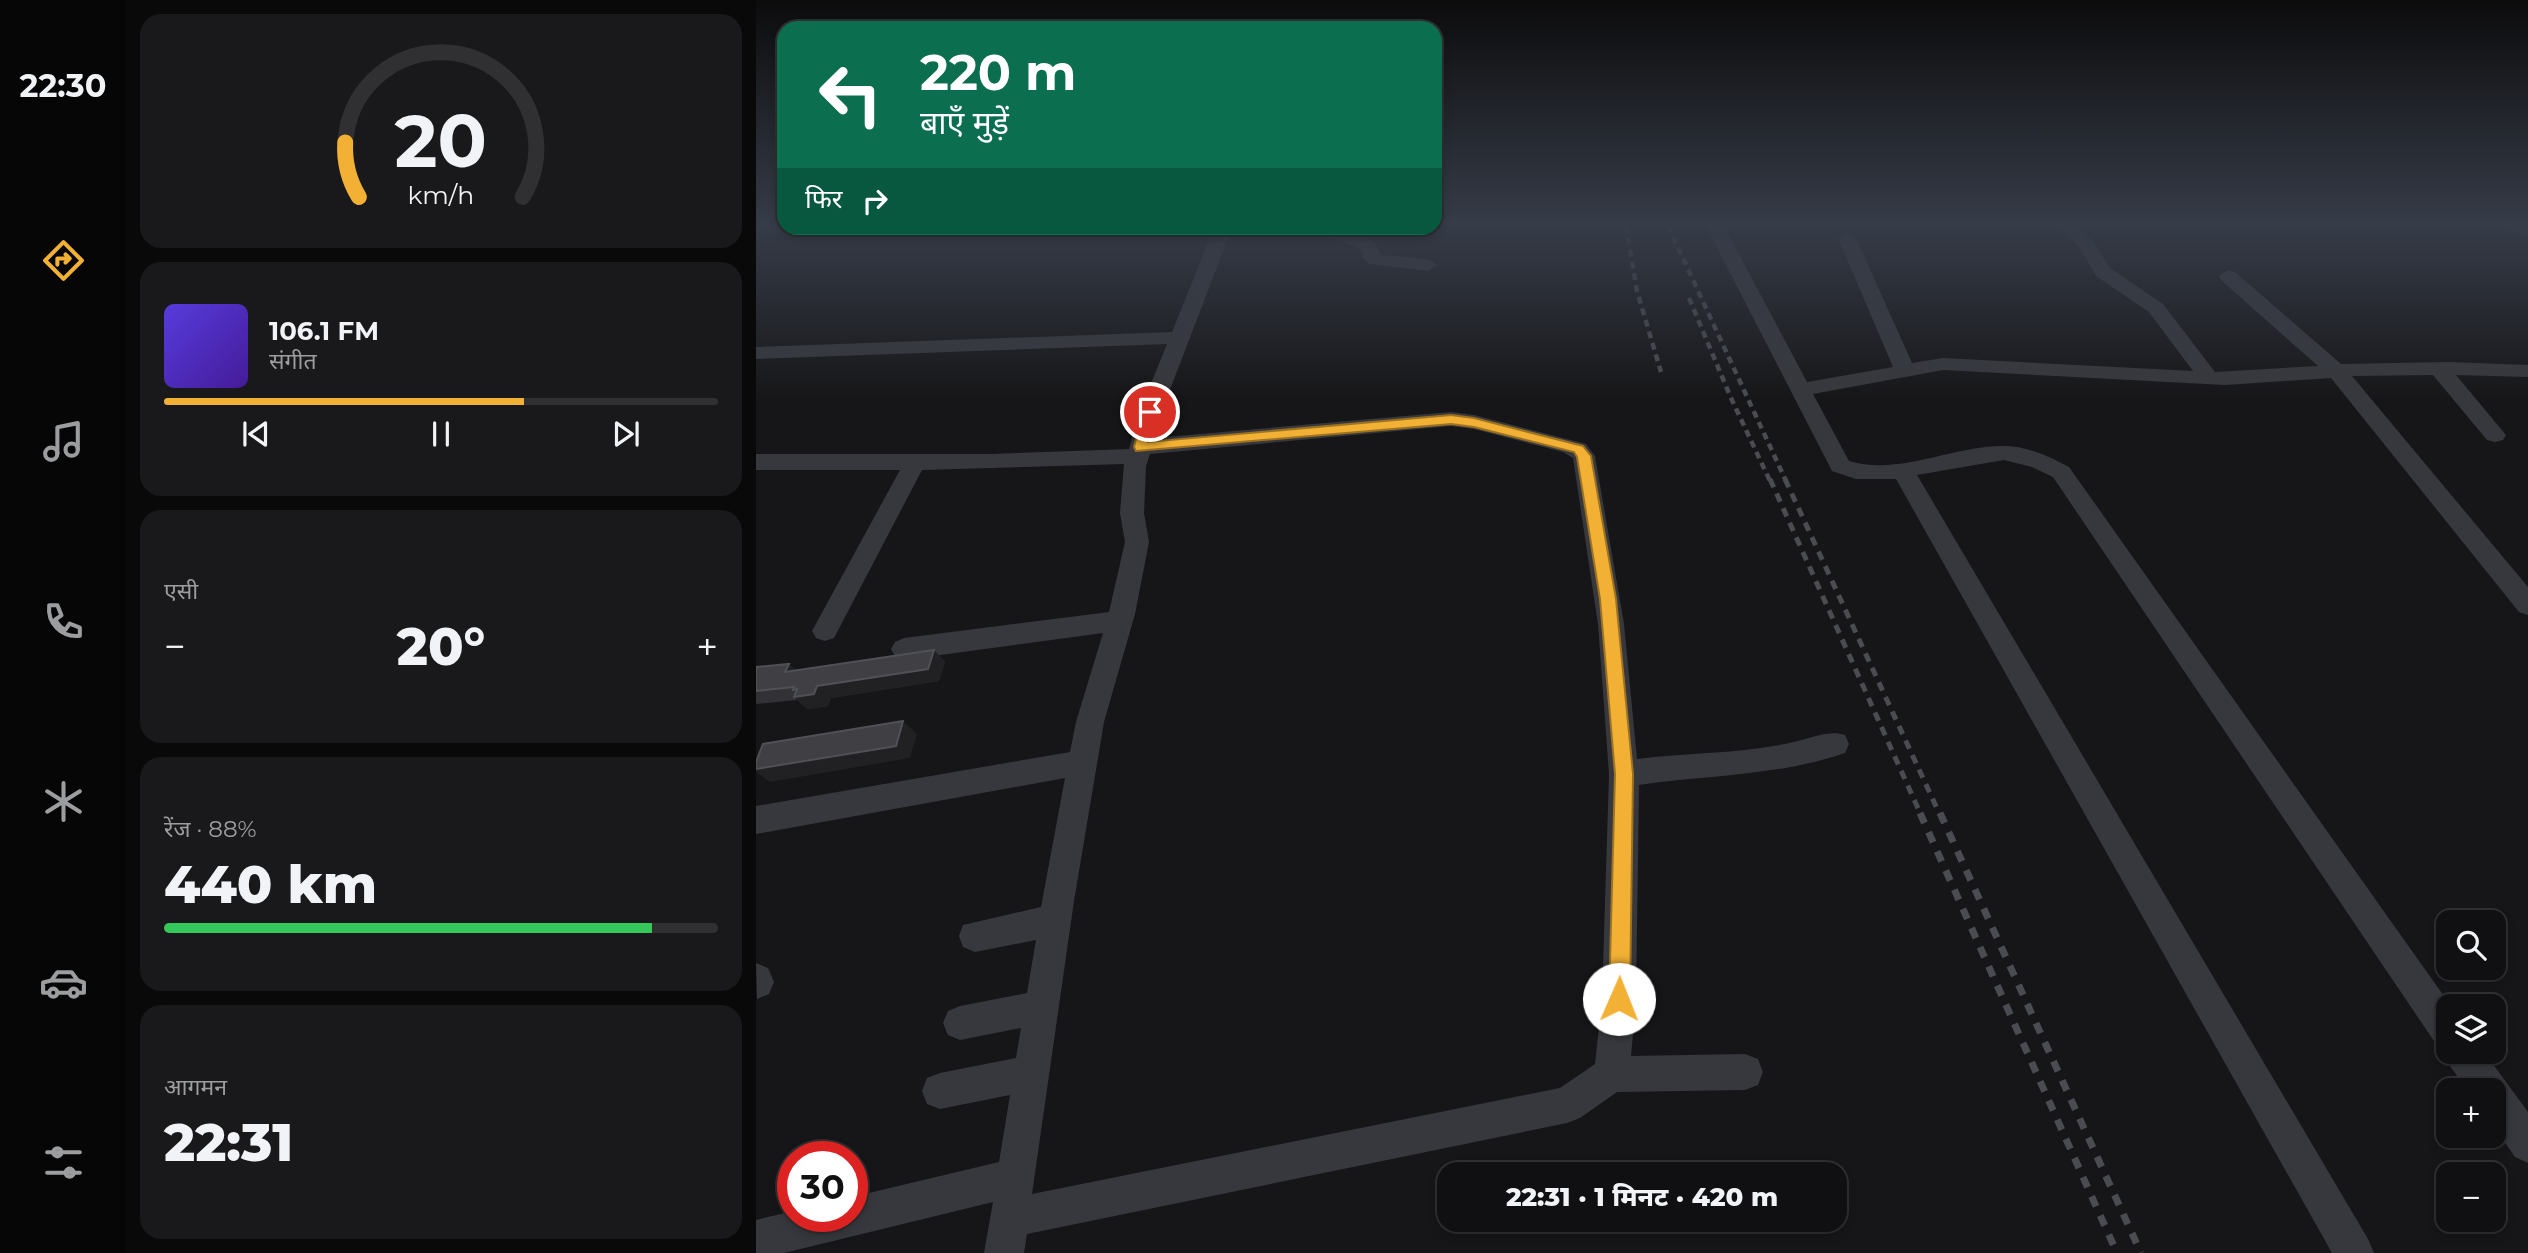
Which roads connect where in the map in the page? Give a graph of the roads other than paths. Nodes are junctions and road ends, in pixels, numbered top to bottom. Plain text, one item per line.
1 (1200, 284) edge
2 (1746, 284) edge
3 (1867, 284) edge
4 (2121, 284) edge
5 (2238, 284) edge
6 (1179, 338) junction
7 (756, 353) edge
8 (2439, 368) junction
9 (1905, 370) junction
10 (2528, 371) edge
11 (2337, 372) junction
12 (2209, 378) junction
13 (1801, 390) junction
14 (2495, 435) dead end
15 (1139, 452) junction
16 (915, 461) junction
17 (756, 462) edge
18 (1902, 470) junction
19 (2528, 604) edge
20 (1120, 621) junction
21 (825, 631) dead end
22 (904, 649) dead end
23 (1835, 744) dead end
24 (1083, 762) junction
25 (1624, 774) junction
26 (756, 820) edge
27 (1056, 919) junction
28 (975, 936) dead end
29 (1042, 1007) junction
30 (2436, 1015) edge
31 (960, 1023) dead end
32 (1745, 1072) dead end
33 (1032, 1073) junction
34 (1612, 1074) junction
35 (940, 1091) dead end
36 (2506, 1113) edge
37 (2528, 1144) edge
38 (1015, 1177) junction
39 (1006, 1235) edge
40 (756, 1240) edge
41 (2354, 1253) edge

1 - 6 street
2 - 13 street
3 - 9 street
4 - 12 street
5 - 11 street
6 - 7 street
6 - 15 street
8 - 10 street
8 - 11 street
8 - 14 street
9 - 12 street
9 - 13 street
11 - 12 street
11 - 19 street
13 - 18 street
15 - 16 street
15 - 20 street
15 - 25 street
16 - 17 street
16 - 21 street
18 - 30 street
18 - 41 street
20 - 22 street
20 - 24 street
23 - 25 street
24 - 26 street
24 - 27 street
25 - 34 street
27 - 28 street
27 - 29 street
29 - 31 street
29 - 33 street
32 - 34 street
33 - 35 street
33 - 38 street
34 - 39 street
36 - 37 street
38 - 39 street
38 - 40 street

